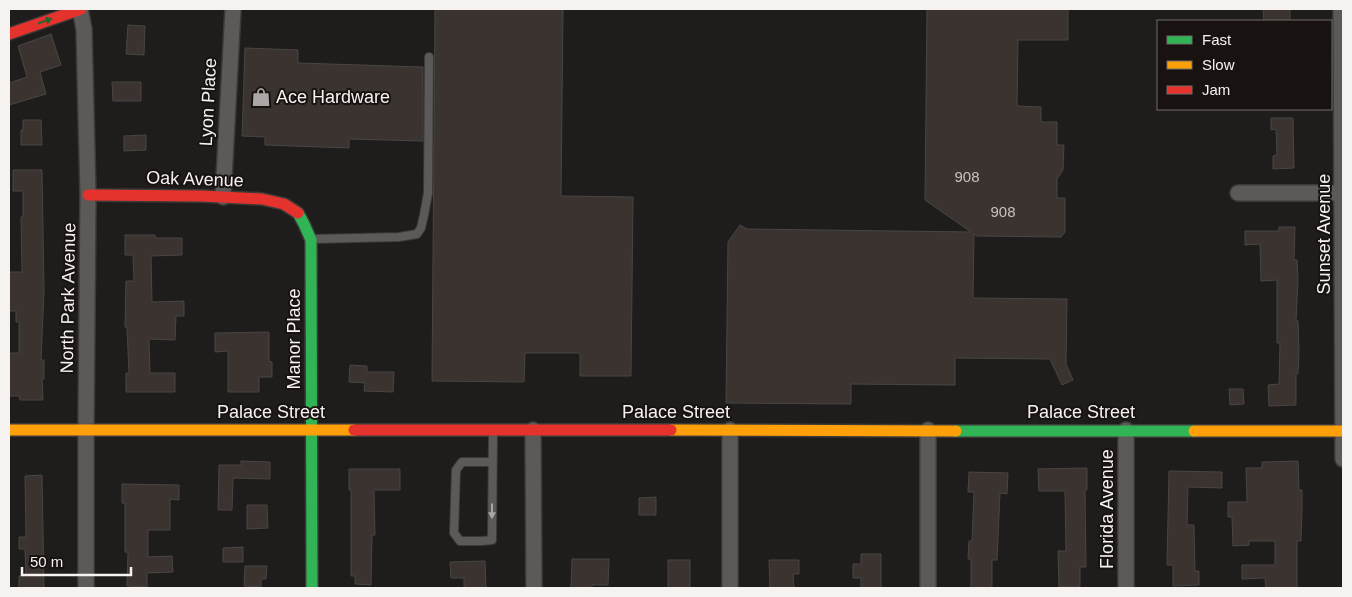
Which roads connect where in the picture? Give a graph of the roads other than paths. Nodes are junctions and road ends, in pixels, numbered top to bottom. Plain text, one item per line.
1 (80, 9) edge
2 (233, 9) edge
3 (1341, 9) edge
4 (9, 34) edge
5 (429, 57) dead end
6 (1238, 193) dead end
7 (1343, 193) edge
8 (88, 195) junction
9 (223, 197) junction
10 (298, 212) joint
11 (311, 240) junction
12 (312, 429) junction
13 (9, 430) edge
14 (86, 430) junction
15 (493, 430) junction
16 (533, 430) junction
17 (730, 430) junction
18 (928, 430) junction
19 (1126, 430) junction
20 (1343, 431) edge
21 (1343, 459) edge
22 (492, 462) junction
23 (86, 588) edge
24 (312, 588) edge
25 (534, 588) edge
26 (730, 588) edge
27 (928, 588) edge
28 (1126, 588) edge

4 -> 1 street
1 - 8 street, North Park Avenue
2 - 9 street, Lyon Place
3 - 7 street, Sunset Avenue
5 - 11 lane
6 - 7 street
7 - 20 street, Sunset Avenue
8 - 9 street, Oak Avenue
8 - 14 street, North Park Avenue
9 - 10 street, Oak Avenue
10 - 11 street, Manor Place
11 - 12 street, Manor Place
12 - 14 street, Palace Street
12 - 15 street, Palace Street
12 - 24 street, Manor Place
13 - 14 street, Palace Street
14 - 23 street, North Park Avenue
15 - 16 street, Palace Street
15 - 22 lane
16 - 17 street, Palace Street
16 - 25 street
17 - 18 street, Palace Street
17 - 26 street
18 - 19 street, Palace Street
18 - 27 street
19 - 20 street, Palace Street
19 - 28 street, Florida Avenue
20 - 21 street, Sunset Avenue
22 -> 22 lane

